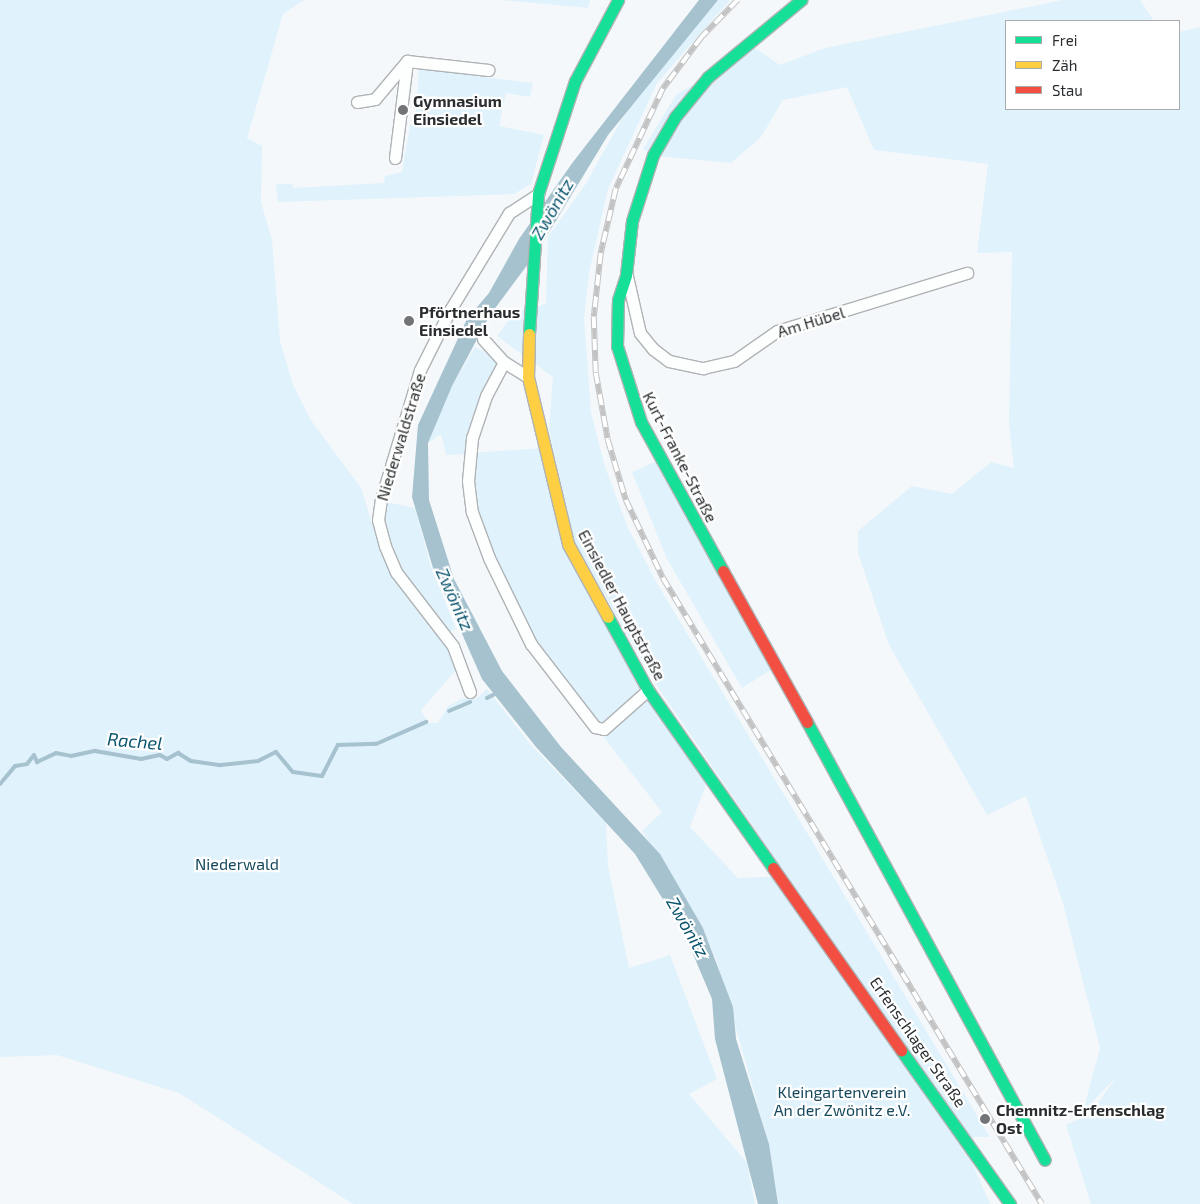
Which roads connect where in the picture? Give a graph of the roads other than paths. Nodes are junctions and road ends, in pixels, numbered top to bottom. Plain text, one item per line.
1 (618, 0) edge
2 (801, 0) edge
3 (407, 61) junction
4 (489, 70) dead end
5 (357, 102) dead end
6 (395, 158) dead end
7 (538, 194) junction
8 (967, 273) dead end
9 (626, 275) junction
10 (483, 339) dead end
11 (504, 362) junction
12 (528, 377) junction
13 (648, 690) junction
14 (470, 692) dead end
15 (832, 949) joint
16 (1044, 1160) dead end
17 (1010, 1204) edge

1 - 7 main road, Einsiedler Hauptstraße
2 - 9 main road, Kurt-Franke-Straße
3 - 4 street
3 - 5 street
3 - 6 street
7 - 12 main road, Einsiedler Hauptstraße
7 - 14 street, Niederwaldstraße
8 - 9 street, Am Hübel
9 - 16 main road, Kurt-Franke-Straße
10 - 11 street
11 - 12 street
11 - 13 street
12 - 13 main road, Einsiedler Hauptstraße
13 - 15 main road, Einsiedler Hauptstraße
15 - 17 main road, Erfenschlager Straße

